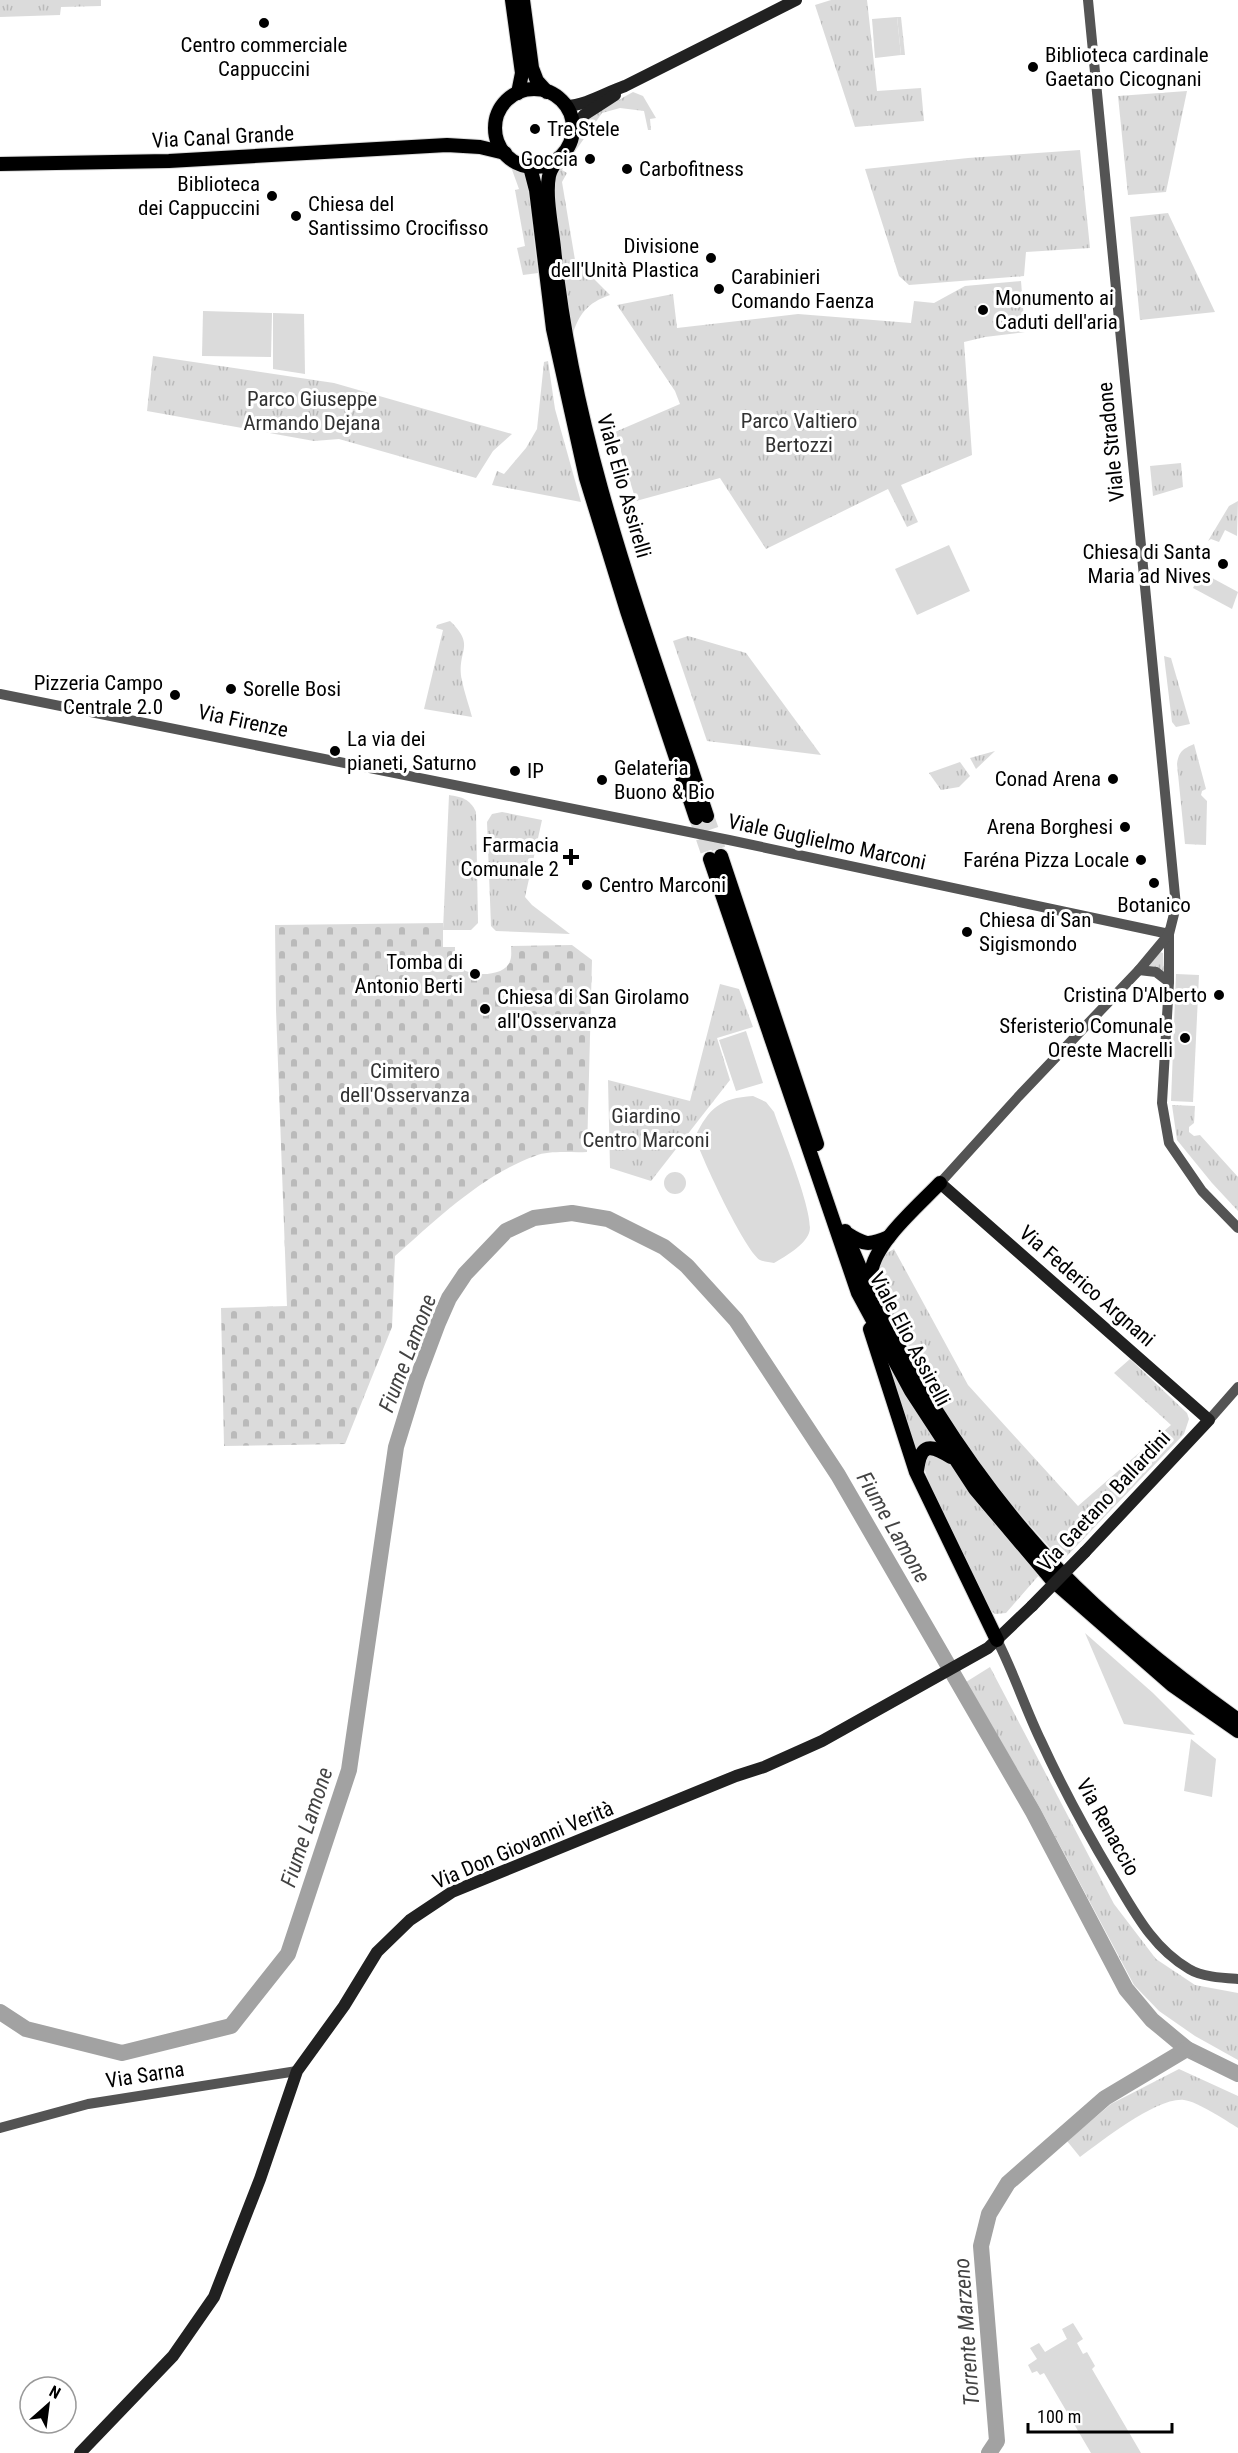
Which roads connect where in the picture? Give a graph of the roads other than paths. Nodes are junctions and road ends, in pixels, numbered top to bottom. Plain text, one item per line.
1 (513, 0) edge
2 (523, 0) edge
3 (796, 0) edge
4 (1088, 0) edge
5 (625, 86) junction
6 (547, 92) junction
7 (518, 93) junction
8 (566, 106) junction
9 (495, 128) junction
10 (573, 130) junction
11 (447, 145) junction
12 (505, 153) junction
13 (557, 160) junction
14 (0, 164) edge
15 (530, 167) junction
16 (0, 694) edge
17 (477, 790) joint
18 (1169, 934) junction
19 (1139, 970) junction
20 (1169, 982) junction
21 (940, 1183) junction
22 (1238, 1228) edge
23 (846, 1233) junction
24 (889, 1237) junction
25 (858, 1293) junction
26 (875, 1301) junction
27 (1238, 1387) edge
28 (1209, 1420) junction
29 (953, 1458) junction
30 (916, 1472) junction
31 (993, 1644) junction
32 (1238, 1719) edge
33 (1238, 1731) edge
34 (1238, 1978) edge
35 (297, 2071) junction
36 (0, 2128) edge
37 (80, 2453) edge

1 - 7 main road
2 - 6 main road
3 - 5 main road
4 - 18 street, Viale Stradone
5 - 8 main road
5 - 10 main road
6 - 7 main road
6 - 8 main road
7 - 9 main road
8 - 10 main road
9 - 11 main road, Via Canal Grande
9 - 12 main road
10 - 13 main road
11 - 12 main road, Via Canal Grande
11 - 14 main road, Via Canal Grande
12 - 15 main road
13 - 15 main road
13 - 15 main road, Viale Elio Assirelli
16 - 17 street, Via Firenze
17 - 18 street, Viale Guglielmo Marconi
18 - 19 street
18 - 20 street
19 - 20 street
19 - 21 street
20 - 22 street
21 - 24 main road
21 - 28 main road, Via Federico Argnani
23 - 24 main road
23 - 25 main road, Viale Elio Assirelli
23 - 26 main road, Viale Elio Assirelli
24 - 26 main road
25 - 29 main road, Viale Elio Assirelli
25 - 30 main road
26 - 32 main road, Viale Elio Assirelli
27 - 28 street, Via Gaetano Ballardini
28 - 31 main road, Via Gaetano Ballardini, bridge
29 - 30 main road
29 - 33 main road, Viale Elio Assirelli
30 - 31 main road
31 - 34 street, Via Renaccio
31 - 35 main road, Via Don Giovanni Verità
35 - 36 street, Via Sarna
35 - 37 main road, Via Don Giovanni Verità

